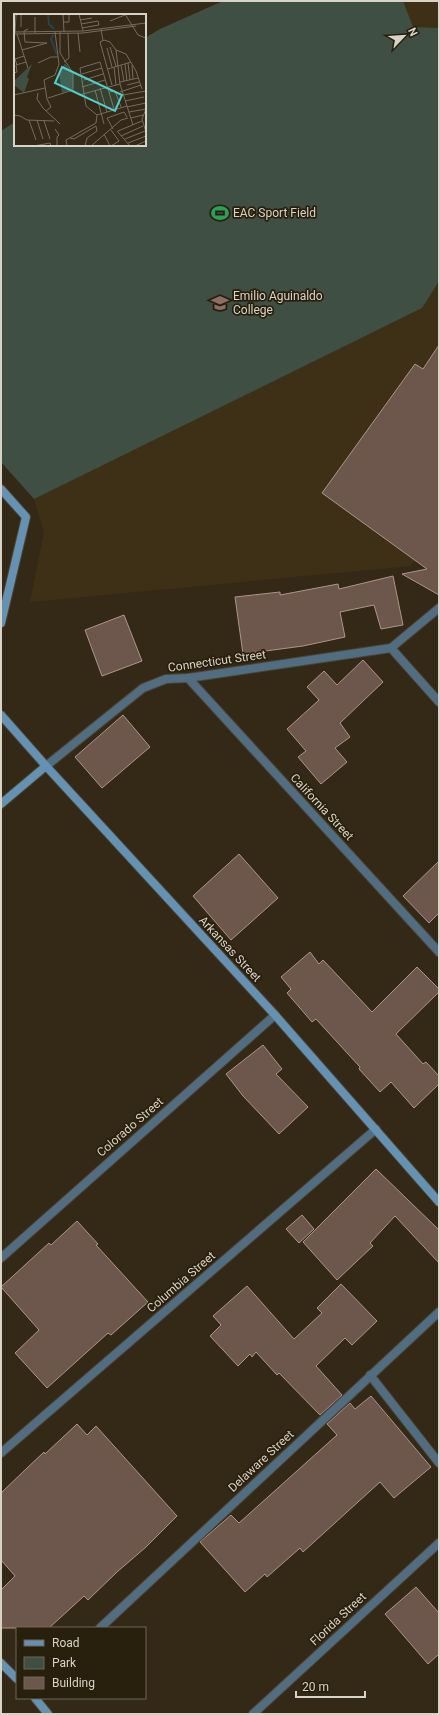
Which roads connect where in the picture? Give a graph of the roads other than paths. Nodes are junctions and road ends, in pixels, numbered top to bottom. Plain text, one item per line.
1 (1, 489) edge
2 (439, 608) edge
3 (1, 624) edge
4 (390, 648) junction
5 (188, 678) junction
6 (439, 702) edge
7 (1, 715) edge
8 (46, 766) junction
9 (1, 804) edge
10 (439, 952) edge
11 (276, 1015) junction
12 (376, 1129) junction
13 (439, 1202) edge
14 (1, 1258) edge
15 (439, 1312) edge
16 (370, 1375) junction
17 (1, 1453) edge
18 (439, 1463) edge
19 (439, 1542) edge
20 (101, 1627) edge
21 (1, 1663) edge
22 (16, 1678) edge
23 (36, 1699) edge
24 (48, 1714) edge
25 (253, 1714) edge

1 - 3 street
2 - 4 street
4 - 5 street, Connecticut Street
4 - 6 street
5 - 8 street, Connecticut Street
5 - 10 street, California Street
7 - 8 street, Arkansas Street
8 - 9 street, Connecticut Street
8 - 11 street, Arkansas Street
11 - 12 street, Arkansas Street
11 - 14 street, Colorado Street
12 - 13 street, Arkansas Street
12 - 17 street, Columbia Street
15 - 16 street, Delaware Street
16 - 18 street
16 - 20 street, Delaware Street
19 - 25 street, Florida Street
21 - 22 street
23 - 24 street

